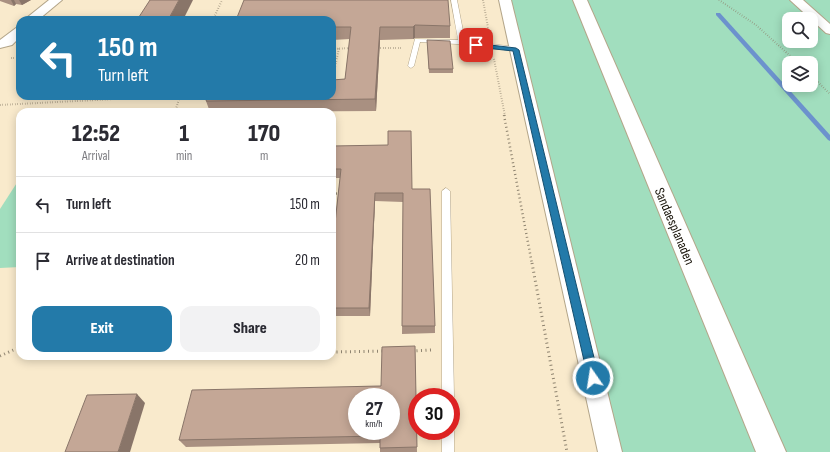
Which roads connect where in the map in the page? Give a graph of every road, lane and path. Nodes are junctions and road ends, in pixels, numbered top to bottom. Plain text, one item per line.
1 (56, 0) edge
2 (222, 0) edge
3 (454, 0) edge
4 (482, 0) edge
5 (505, 0) edge
6 (580, 0) edge
7 (719, 0) edge
8 (796, 0) edge
9 (35, 16) edge
10 (215, 16) edge
11 (830, 30) edge
12 (16, 34) edge
13 (490, 36) dead end
14 (462, 43) junction
15 (0, 44) edge
16 (416, 47) junction
17 (338, 48) joint
18 (354, 48) edge
19 (377, 48) edge
20 (516, 50) junction
21 (790, 56) edge
22 (494, 58) dead end
23 (336, 59) edge
24 (411, 66) dead end
25 (818, 82) edge
26 (830, 94) edge
27 (96, 100) edge
28 (0, 105) edge
29 (446, 191) dead end
30 (347, 193) edge
31 (336, 194) edge
32 (16, 349) edge
33 (448, 350) junction
34 (386, 351) edge
35 (409, 351) edge
36 (336, 352) edge
37 (0, 356) edge
38 (448, 388) edge
39 (448, 440) edge
40 (448, 452) edge
41 (567, 452) edge
42 (610, 452) edge
43 (771, 452) edge

1 - 9 street
2 - 10 path
3 - 14 lane
4 - 13 path
5 - 20 street
6 - 43 main road, Sandaesplanaden
7 - 21 path
8 - 11 street
12 - 15 street
14 - 16 lane
14 - 20 lane
16 - 19 path
16 - 24 lane
17 - 18 path
17 - 23 path
20 - 42 street
22 - 41 path
25 - 26 path
27 - 28 path
29 - 33 lane
30 - 31 path
32 - 37 path
33 - 35 path
33 - 38 lane
34 - 36 path
39 - 40 lane

